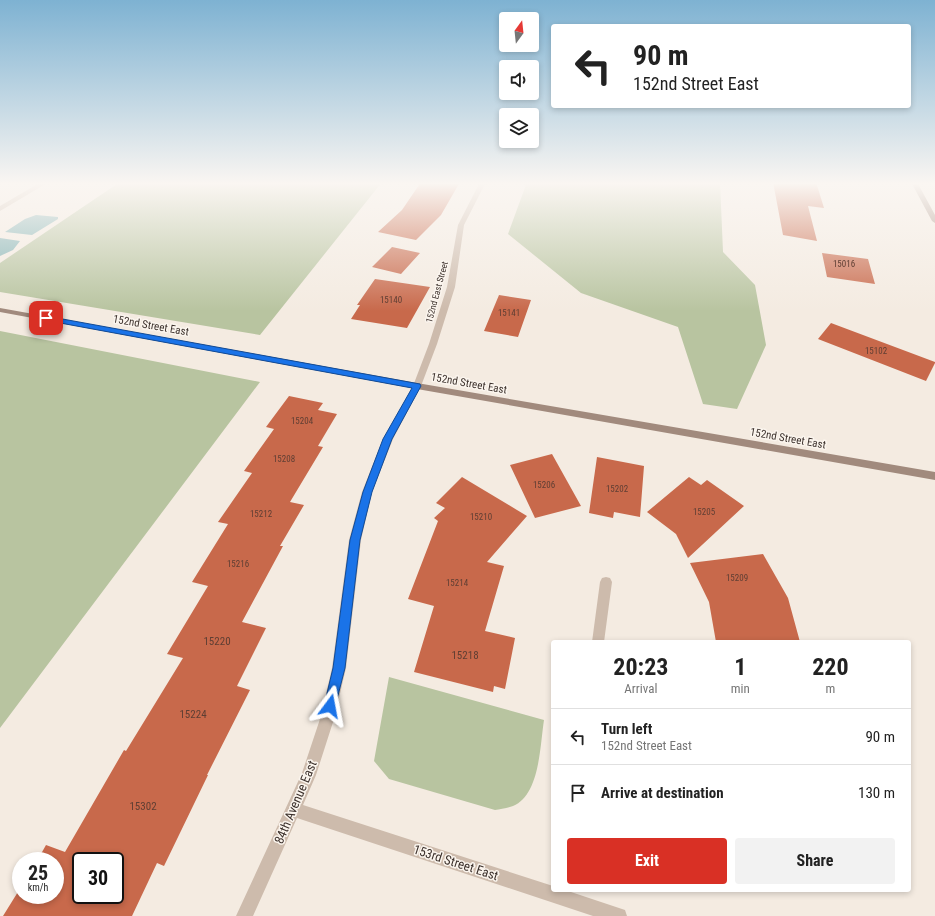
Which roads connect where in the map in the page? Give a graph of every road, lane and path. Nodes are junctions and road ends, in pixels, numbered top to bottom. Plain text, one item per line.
1 (461, 225) edge
2 (0, 310) edge
3 (417, 386) junction
4 (935, 476) edge
5 (606, 582) dead end
6 (598, 640) edge
7 (293, 809) junction
8 (551, 890) edge
9 (565, 894) edge
10 (244, 916) edge
11 (618, 916) edge

1 - 3 street, 152nd East Street
2 - 3 street, 152nd Street East
3 - 4 street, 152nd Street East
3 - 7 street, 84th Avenue East
5 - 6 street
7 - 8 street, 153rd Street East
7 - 10 street, 84th Avenue East
9 - 11 street, 153rd Street East

